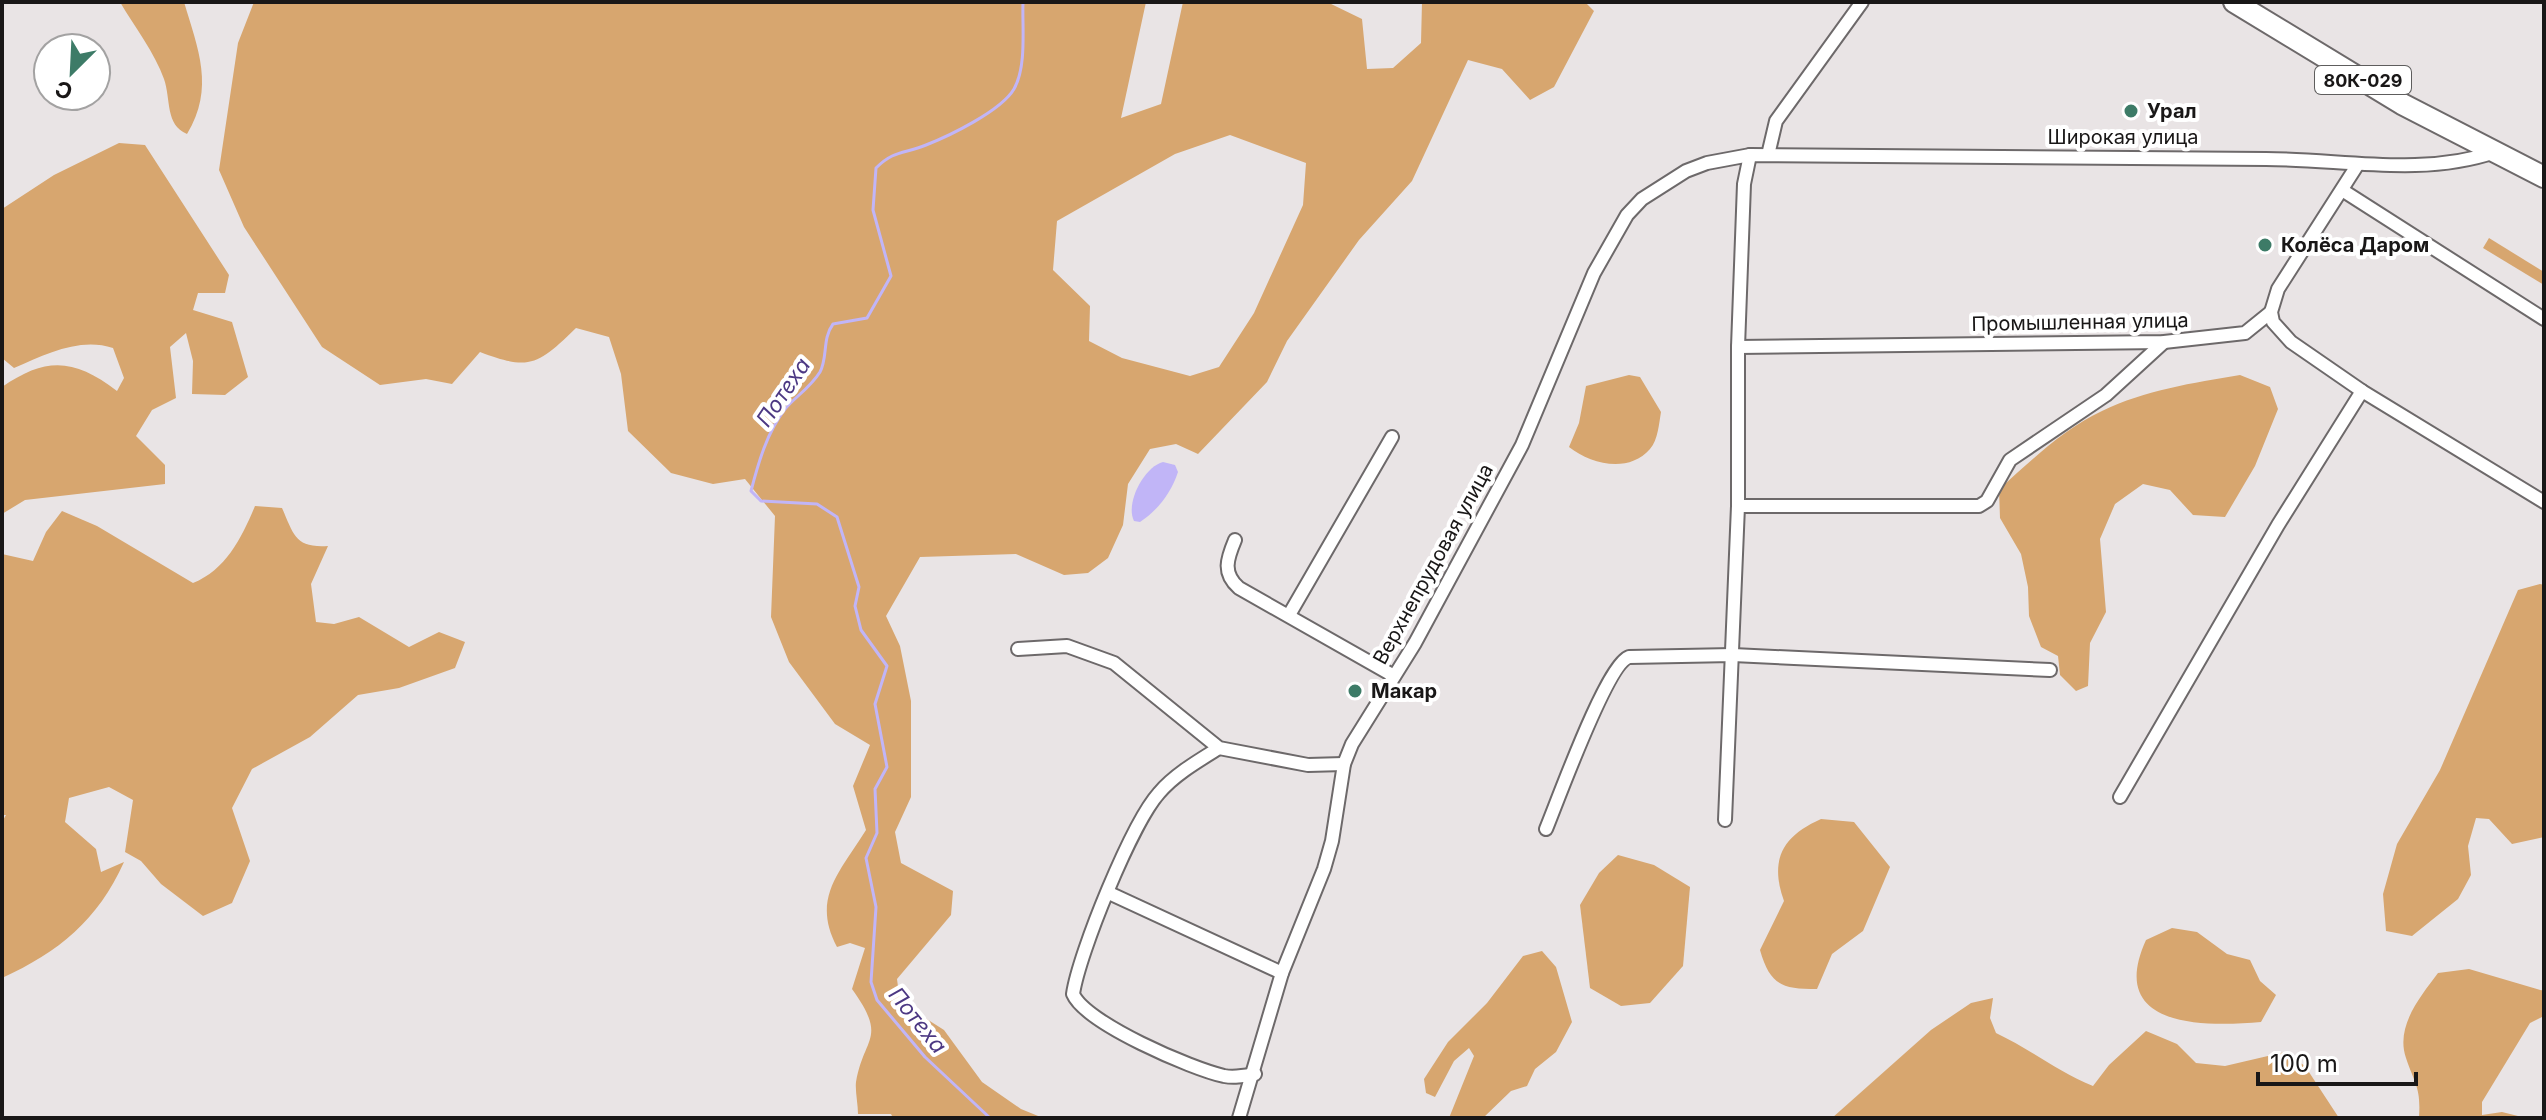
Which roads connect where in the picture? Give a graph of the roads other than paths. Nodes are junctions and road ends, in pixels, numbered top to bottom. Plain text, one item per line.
1 (1862, 2) edge
2 (2234, 2) edge
3 (2495, 152) junction
4 (1750, 155) junction
5 (1768, 155) junction
6 (2358, 164) junction
7 (2544, 177) edge
8 (2342, 190) junction
9 (2271, 312) junction
10 (2544, 319) edge
11 (2164, 342) junction
12 (1738, 347) junction
13 (2362, 391) junction
14 (1392, 437) dead end
15 (2544, 502) edge
16 (1738, 506) junction
17 (1235, 540) dead end
18 (1289, 615) junction
19 (1018, 649) dead end
20 (1733, 655) junction
21 (2050, 670) dead end
22 (1394, 676) junction
23 (1219, 748) junction
24 (1344, 764) junction
25 (2120, 797) dead end
26 (1725, 820) dead end
27 (1546, 829) dead end
28 (1109, 893) junction
29 (1282, 973) junction
30 (1255, 1074) junction
31 (1239, 1118) edge

1 - 5 street
2 - 3 main road, 80К-029
3 - 6 street, Широкая улица
3 - 7 main road, 80К-029
4 - 5 street, Широкая улица
4 - 12 street
4 - 22 street, Верхнепрудовая улица
5 - 6 street, Широкая улица
6 - 8 street
8 - 9 street
8 - 10 street
9 - 11 street, Промышленная улица
9 - 13 street
11 - 12 street, Промышленная улица
11 - 16 street
12 - 16 street
13 - 15 street
13 - 25 street
14 - 18 street
16 - 20 street
17 - 18 street
18 - 22 street
19 - 23 street
20 - 21 street
20 - 26 street
20 - 27 street
22 - 24 street, Верхнепрудовая улица
23 - 24 street
23 - 28 street
24 - 29 street, Верхнепрудовая улица
28 - 29 street
28 - 30 street
29 - 30 street, Верхнепрудовая улица
30 - 31 street, Верхнепрудовая улица

